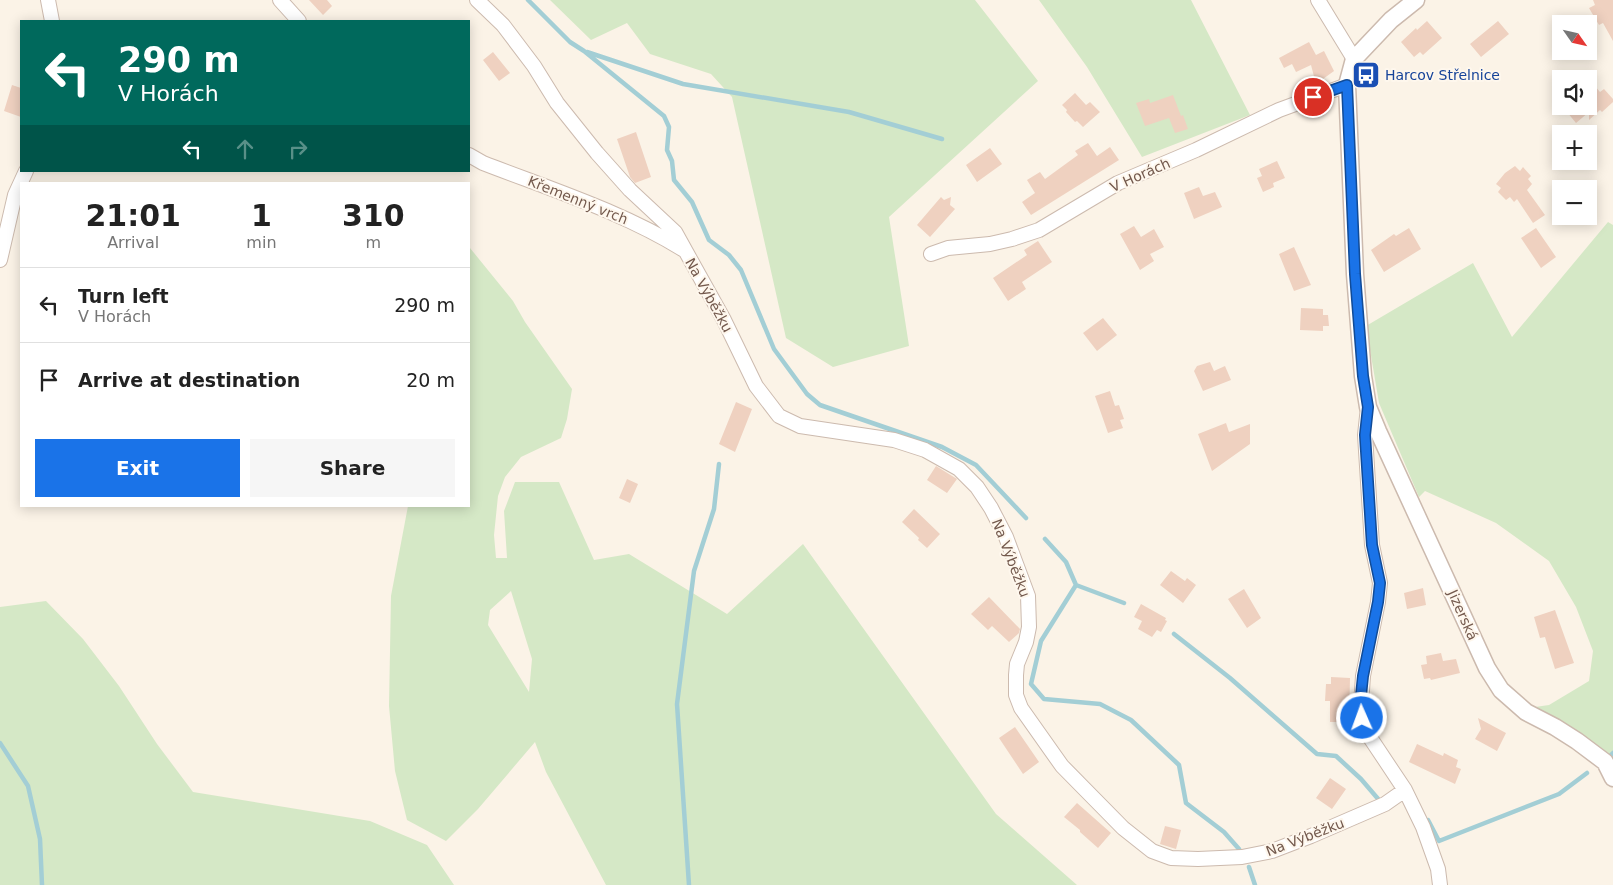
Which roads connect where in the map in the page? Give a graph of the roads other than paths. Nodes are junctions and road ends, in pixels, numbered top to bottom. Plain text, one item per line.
1 (48, 0) edge
2 (280, 0) edge
3 (477, 0) edge
4 (1318, 0) edge
5 (1416, 0) edge
6 (52, 20) edge
7 (298, 20) edge
8 (1354, 59) junction
9 (1347, 85) junction
10 (470, 156) edge
11 (20, 185) edge
12 (684, 250) junction
13 (932, 254) dead end
14 (0, 260) edge
15 (1368, 407) junction
16 (1613, 778) edge
17 (1405, 790) junction
18 (1440, 885) edge

1 - 6 street
2 - 7 street
3 - 12 street, Na Výběžku
4 - 8 street
5 - 8 street, Jizerská
8 - 9 street, Jizerská
9 - 13 street, V Horách
9 - 15 street, Jizerská
10 - 12 street, Křemenný vrch
11 - 14 street
12 - 17 street, Na Výběžku
15 - 16 street, Jizerská
15 - 17 street, Jizerská
17 - 18 street

